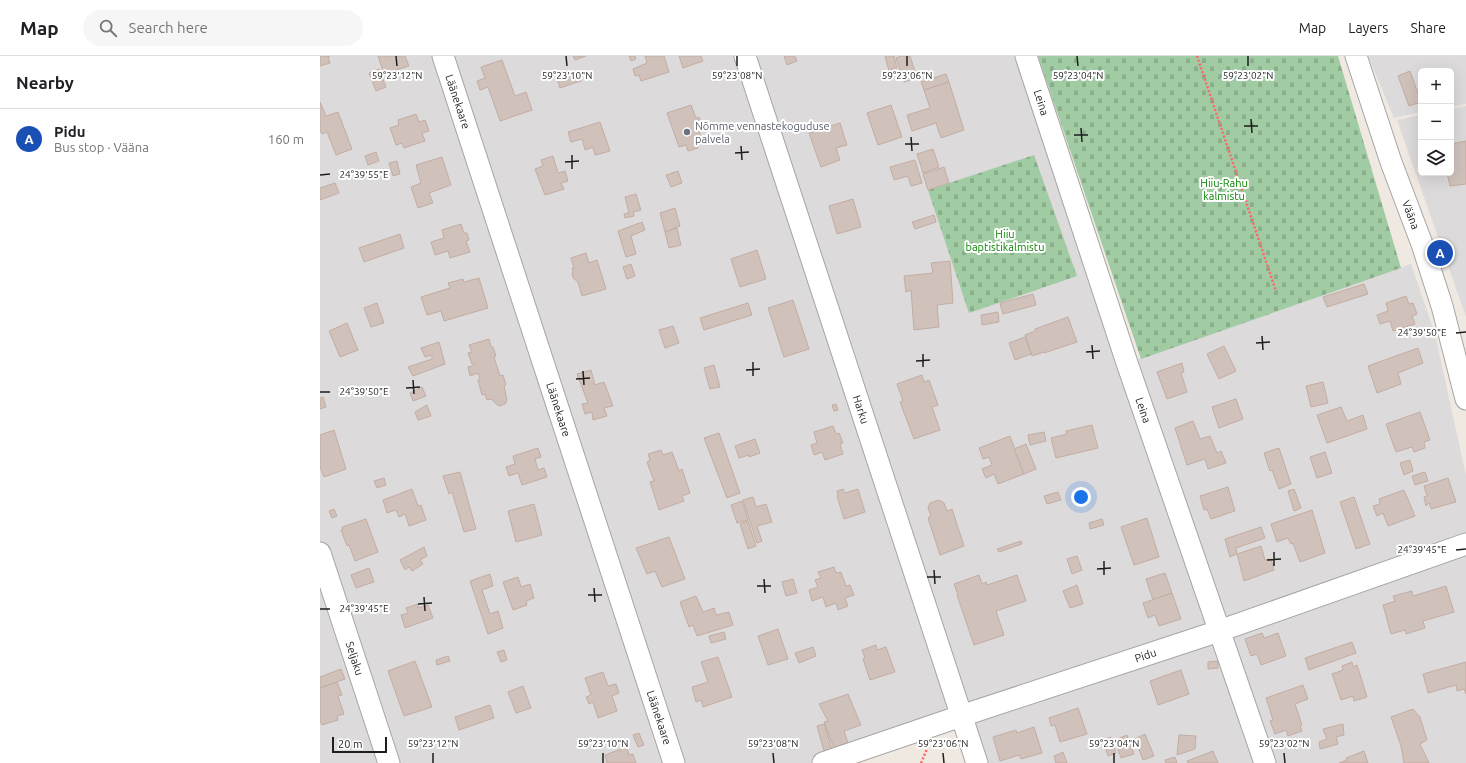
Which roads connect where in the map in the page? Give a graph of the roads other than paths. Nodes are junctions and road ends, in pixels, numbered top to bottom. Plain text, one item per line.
1 (443, 56) edge
2 (745, 56) edge
3 (1026, 56) edge
4 (1356, 56) edge
5 (1466, 399) edge
6 (1466, 544) edge
7 (320, 554) edge
8 (1219, 631) junction
9 (961, 716) junction
10 (389, 763) edge
11 (674, 763) edge
12 (823, 763) edge
13 (977, 763) edge
14 (1265, 763) edge

1 - 11 street, Läänekaare
2 - 9 street, Harku
3 - 8 street, Leina
4 - 5 street, Vääna
6 - 8 street, Pidu
7 - 10 street, Seljaku
8 - 9 street, Pidu
8 - 14 street, Leina
9 - 12 street, Pidu
9 - 13 street, Harku

